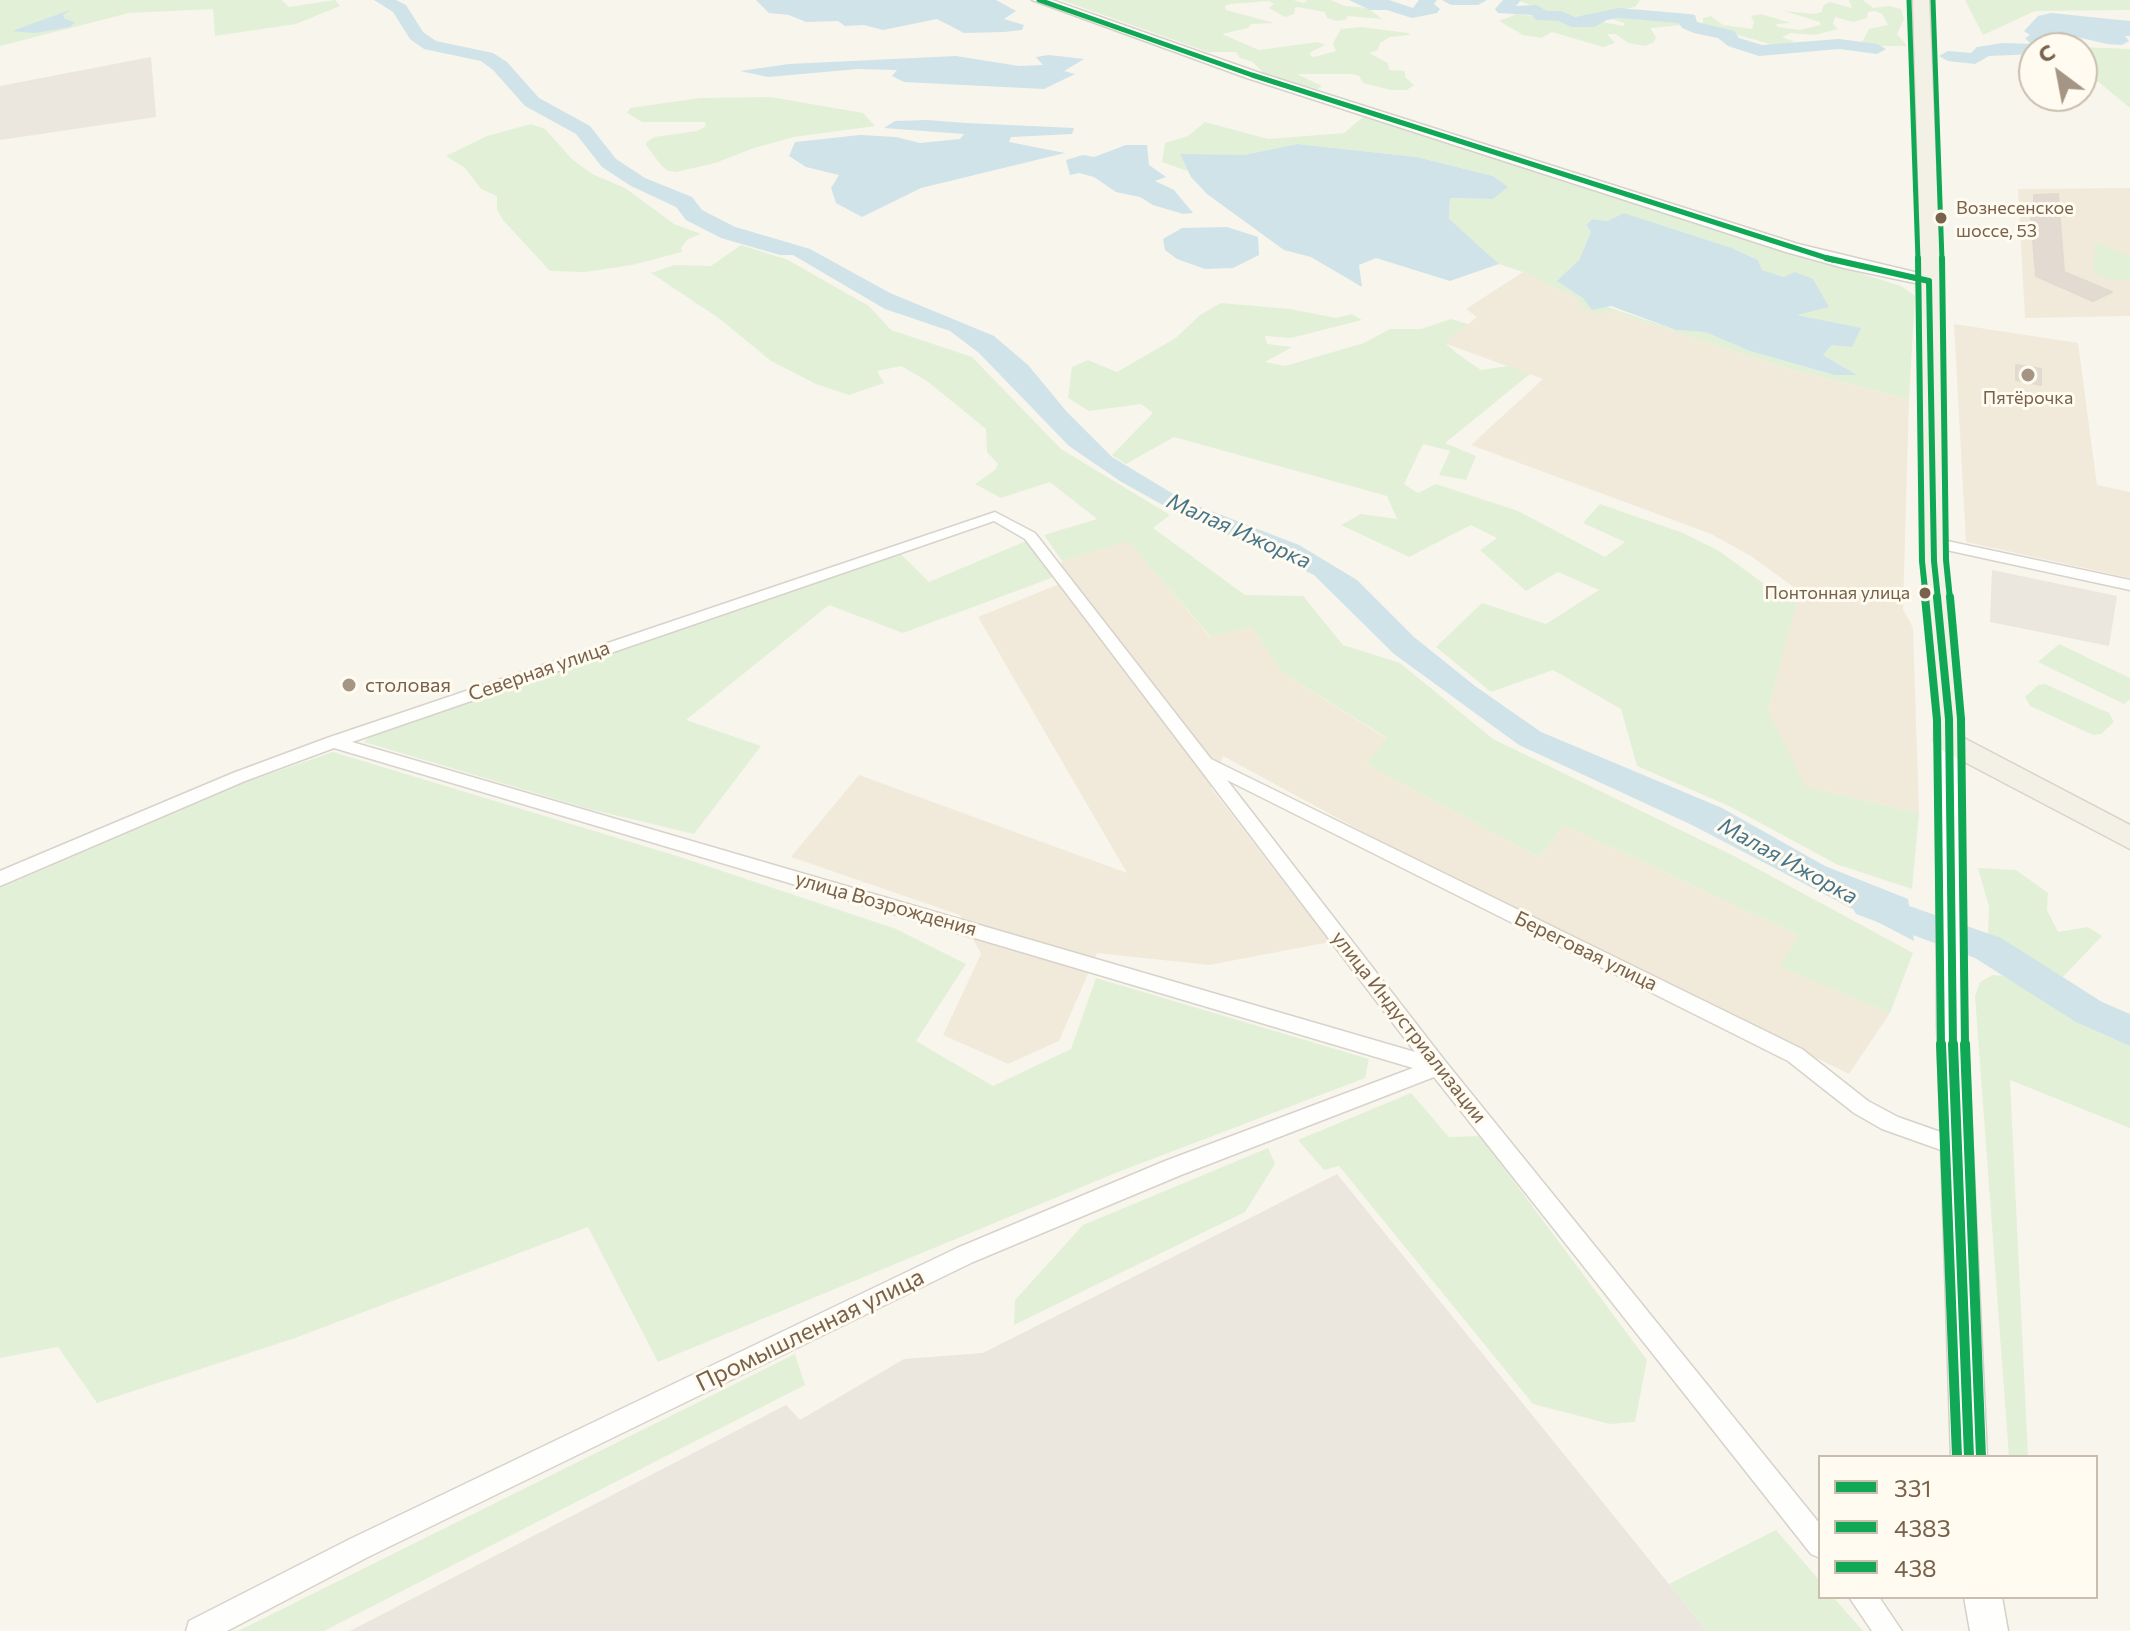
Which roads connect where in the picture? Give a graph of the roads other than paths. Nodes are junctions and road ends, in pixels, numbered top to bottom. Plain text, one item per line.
1 (1039, 0) edge
2 (1921, 0) edge
3 (1929, 281) junction
4 (995, 516) joint
5 (1933, 543) junction
6 (2130, 585) edge
7 (1949, 730) junction
8 (333, 742) junction
9 (1206, 762) junction
10 (2130, 817) edge
11 (2130, 838) edge
12 (0, 879) edge
13 (1438, 1067) junction
14 (1958, 1147) junction
15 (1969, 1455) edge
16 (1818, 1542) edge
17 (1864, 1599) edge
18 (1983, 1599) edge
19 (199, 1631) edge
20 (1889, 1631) edge
21 (1989, 1631) edge

1 - 3 street
2 - 3 main road
3 - 5 main road
4 - 8 street, Северная улица
4 - 9 street, улица Индустриализации
5 - 6 street
5 - 7 main road
7 - 10 main road
7 - 11 main road
7 - 14 street
8 - 12 street, Северная улица
8 - 13 street, улица Возрождения
9 - 13 street, улица Индустриализации
9 - 14 street, Береговая улица
13 - 16 street, улица Индустриализации
13 - 19 street, Промышленная улица
14 - 15 street
17 - 20 street
18 - 21 street

